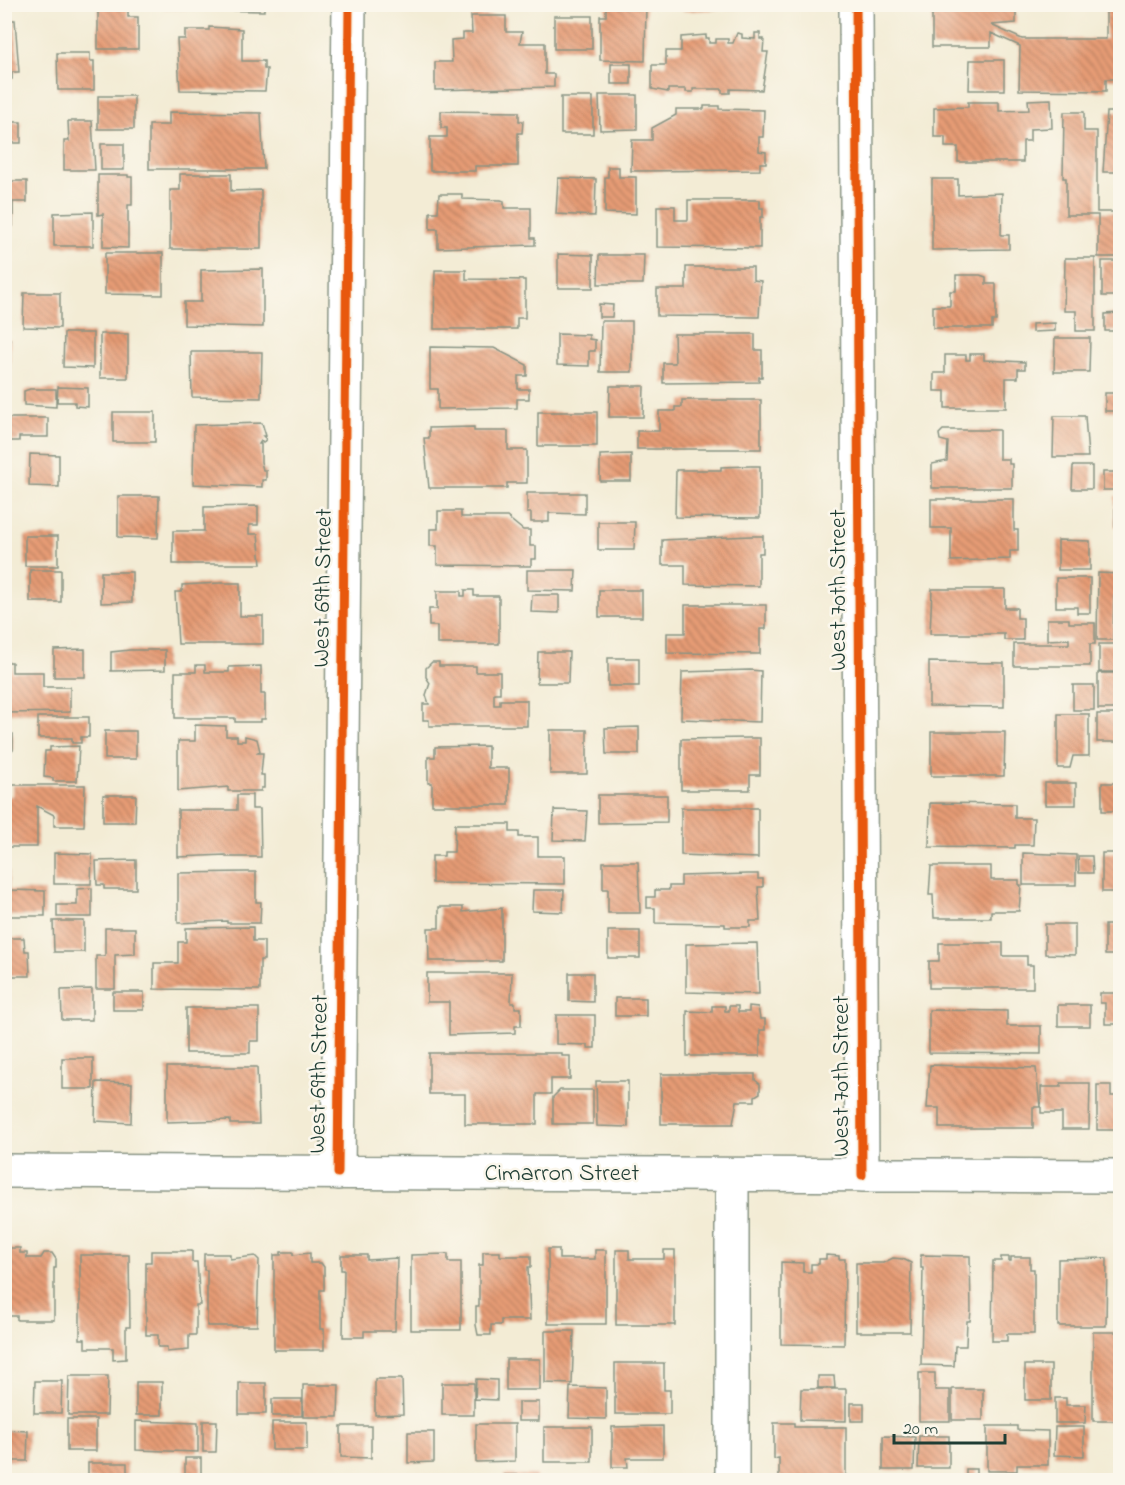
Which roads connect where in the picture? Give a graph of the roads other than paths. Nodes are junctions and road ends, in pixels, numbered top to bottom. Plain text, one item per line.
1 (349, 4) edge
2 (856, 4) edge
3 (4, 1171) edge
4 (338, 1173) junction
5 (732, 1175) junction
6 (862, 1175) junction
7 (1120, 1176) edge
8 (732, 1480) edge

1 - 4 street, West 69th Street
2 - 6 street, West 70th Street
3 - 4 street, Cimarron Street
4 - 5 street, Cimarron Street
5 - 6 street, Cimarron Street
5 - 8 street
6 - 7 street, Cimarron Street

